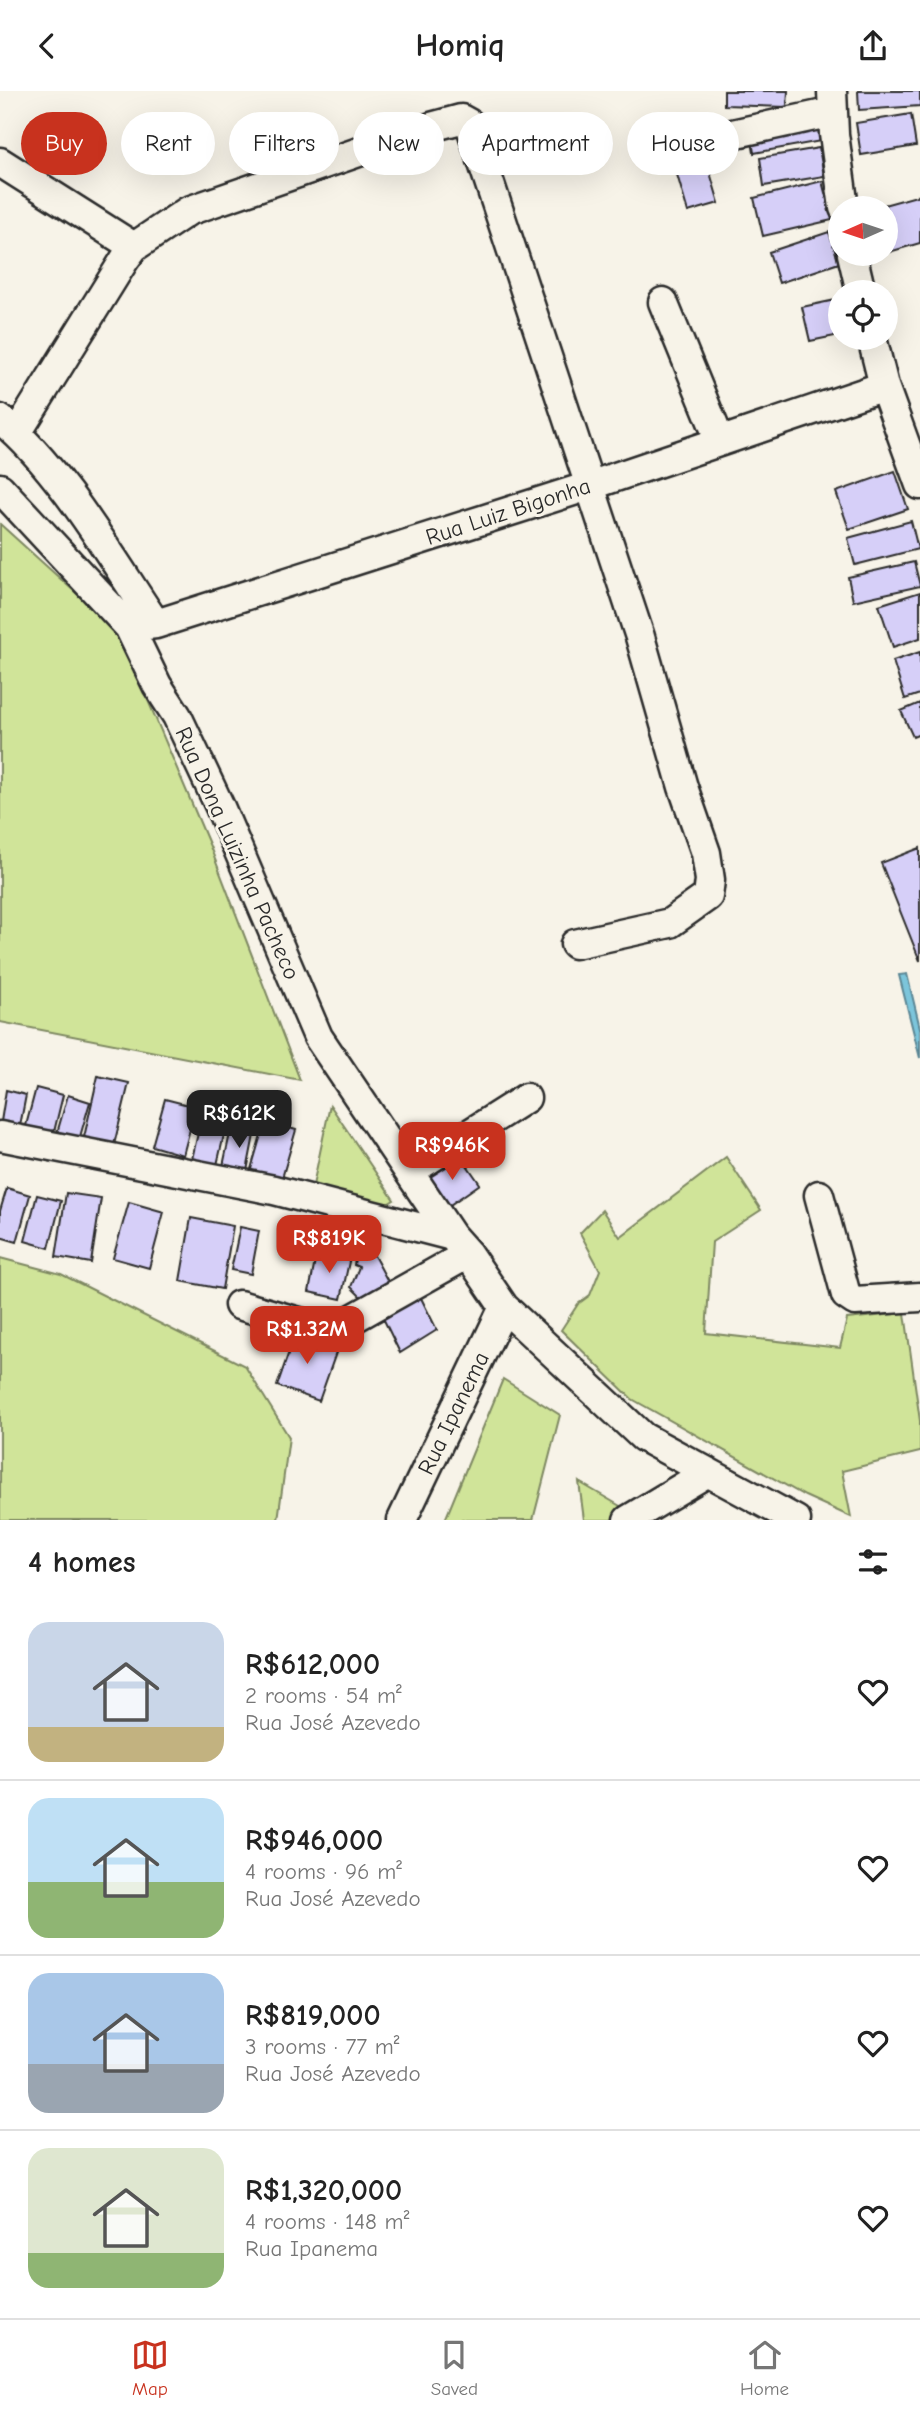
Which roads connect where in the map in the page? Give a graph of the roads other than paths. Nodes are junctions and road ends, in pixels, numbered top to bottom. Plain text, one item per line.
1 (833, 101) edge
2 (739, 128) edge
3 (0, 162) edge
4 (842, 196) edge
5 (135, 247) junction
6 (663, 302) dead end
7 (875, 350) edge
8 (884, 386) junction
9 (8, 426) edge
10 (720, 442) junction
11 (920, 485) edge
12 (589, 486) junction
13 (0, 488) edge
14 (143, 626) junction
15 (575, 944) dead end
16 (526, 1098) dead end
17 (0, 1136) edge
18 (409, 1172) junction
19 (819, 1195) dead end
20 (460, 1245) junction
21 (920, 1297) edge
22 (239, 1305) dead end
23 (505, 1307) junction
24 (708, 1472) junction
25 (402, 1520) edge
26 (628, 1520) edge
27 (796, 1520) edge

1 - 2 street
1 - 4 street
3 - 5 street
5 - 9 street
5 - 12 street
6 - 10 street
7 - 8 street
8 - 10 street, Rua Luiz Bigonha
8 - 11 street
9 - 14 street
10 - 12 street, Rua Luiz Bigonha
12 - 14 street, Rua Luiz Bigonha
12 - 15 street
13 - 14 street, Rua Dona Luizinha Pacheco
14 - 18 street, Rua Dona Luizinha Pacheco
16 - 18 street
17 - 20 street
18 - 20 street, Rua Dona Luizinha Pacheco
19 - 21 street
20 - 22 street
20 - 23 street, Rua Dona Luizinha Pacheco
23 - 24 street, Rua Dona Luizinha Pacheco
23 - 25 street, Rua Ipanema
24 - 26 street
24 - 27 street, Rua Dona Luizinha Pacheco

